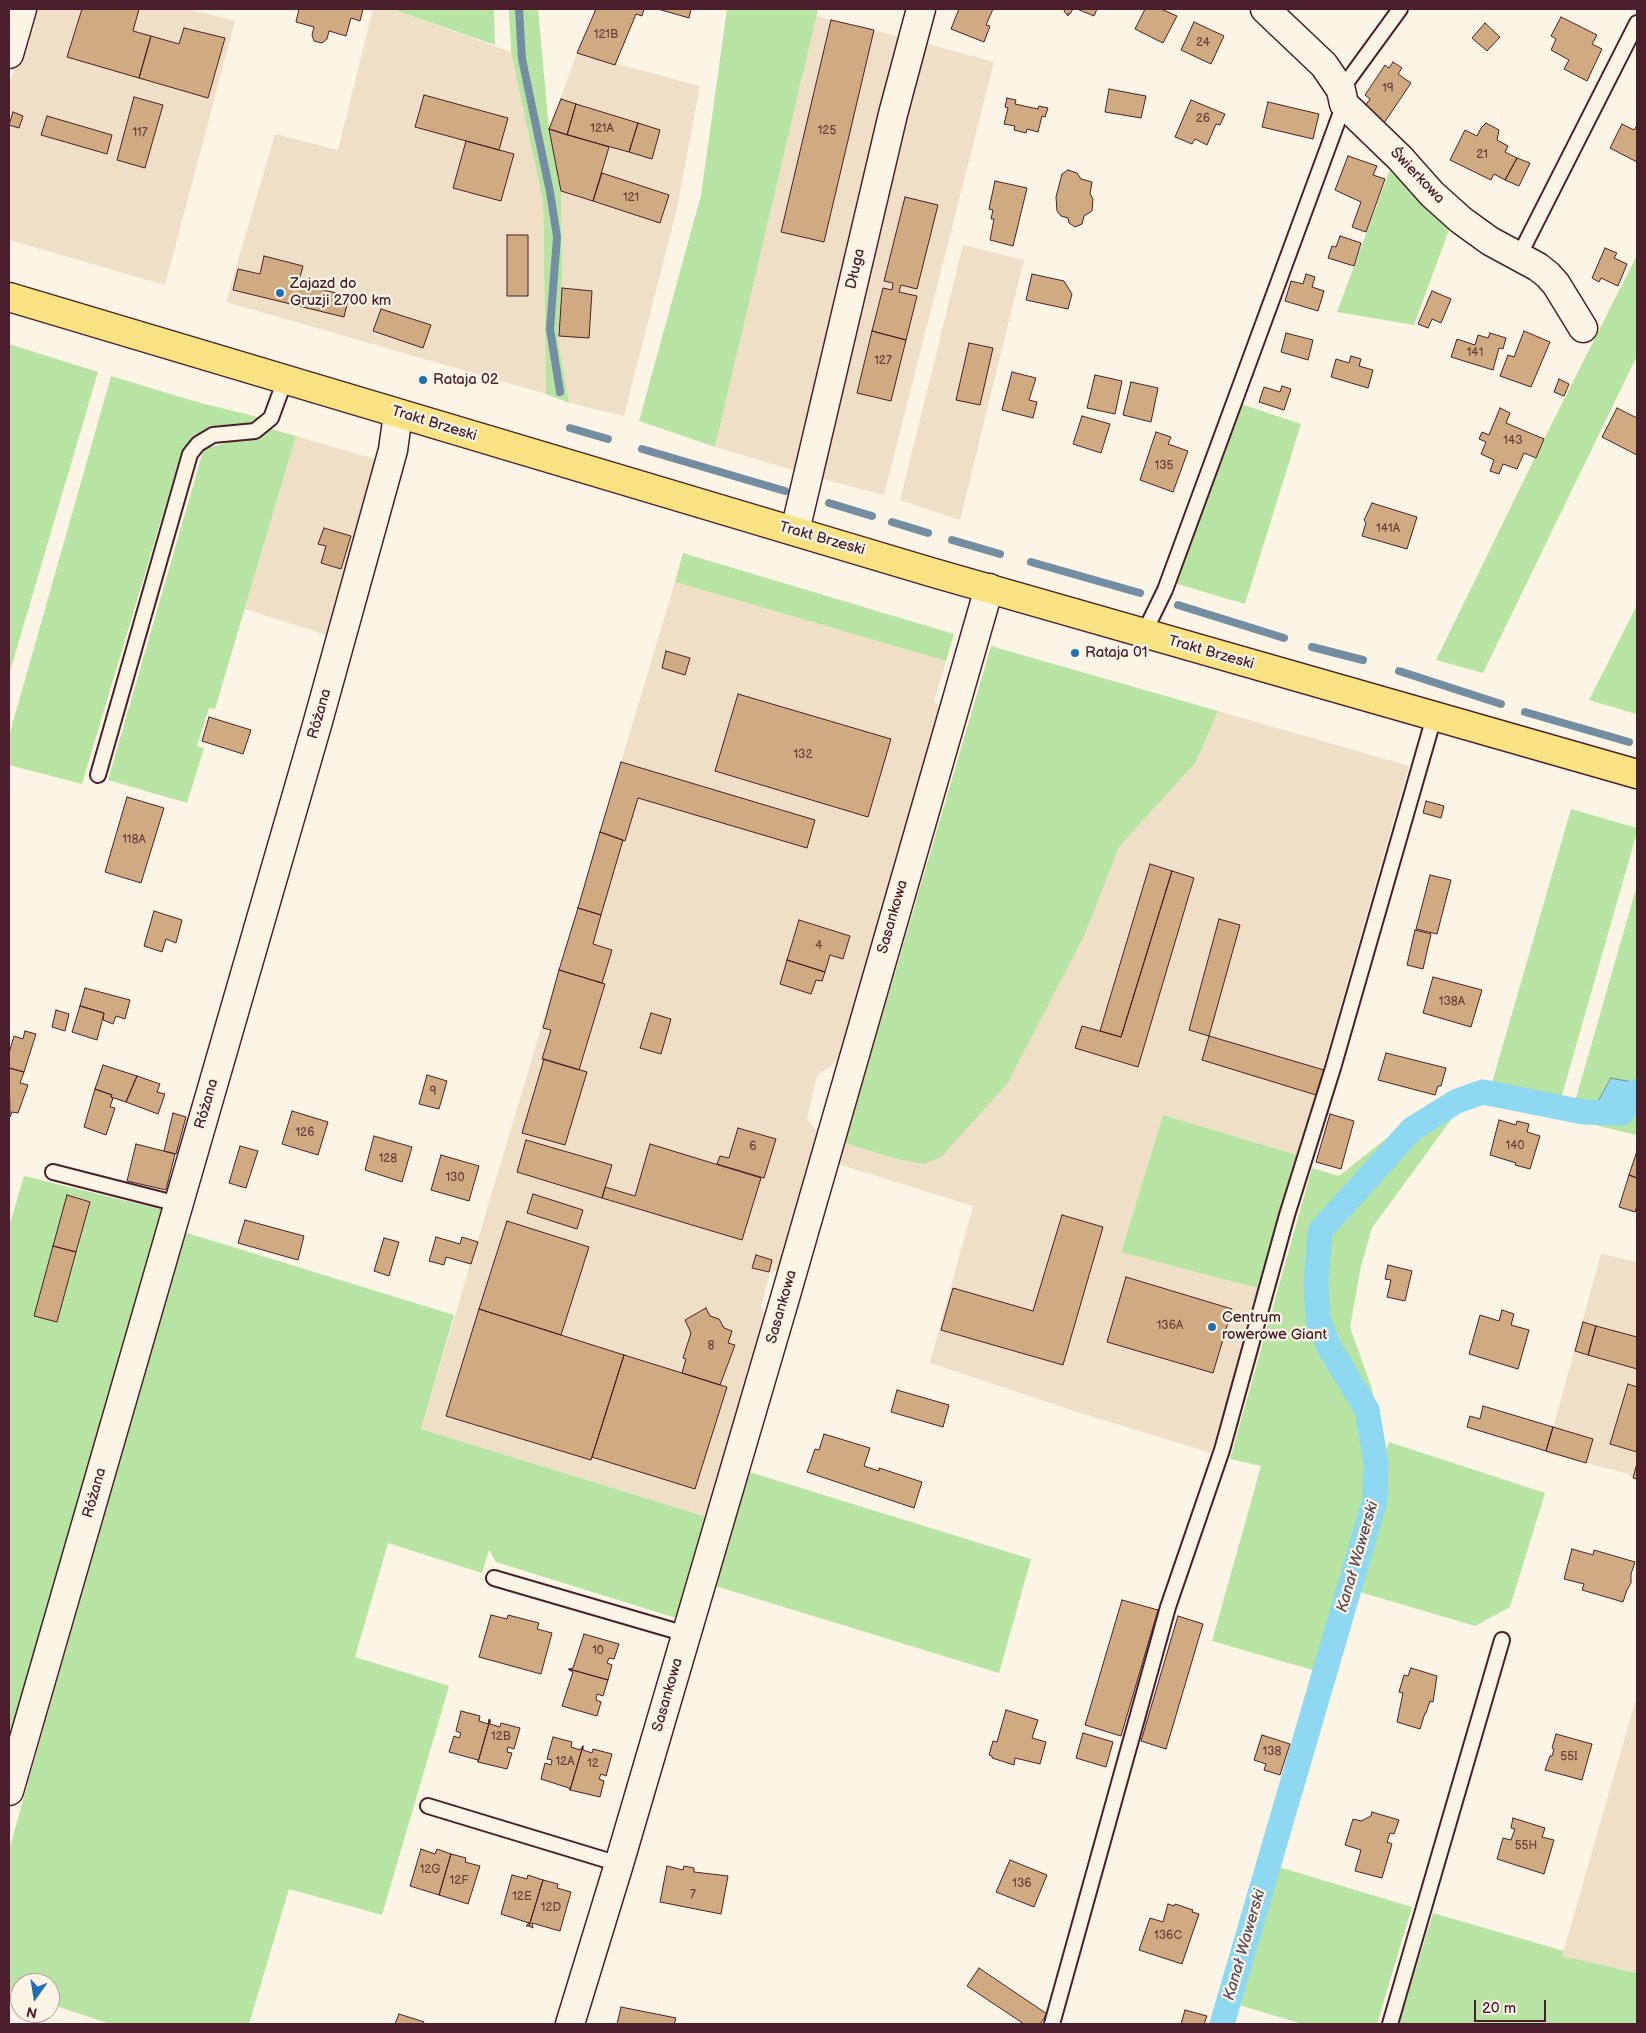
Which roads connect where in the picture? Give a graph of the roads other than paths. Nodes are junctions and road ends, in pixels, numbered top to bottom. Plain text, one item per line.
1 (22, 9) edge
2 (921, 9) edge
3 (1265, 9) edge
4 (1400, 9) edge
5 (1637, 23) edge
6 (9, 54) edge
7 (1342, 97) junction
8 (1518, 256) junction
9 (9, 297) edge
10 (1583, 328) dead end
11 (285, 380) junction
12 (398, 414) junction
13 (795, 531) junction
14 (989, 588) junction
15 (1144, 633) junction
16 (1434, 717) junction
17 (1637, 772) edge
18 (98, 775) dead end
19 (53, 1172) dead end
20 (178, 1204) junction
21 (494, 1578) dead end
22 (686, 1634) junction
23 (1502, 1640) dead end
24 (9, 1791) edge
25 (428, 1806) dead end
26 (619, 1864) junction
27 (570, 2024) edge
28 (1052, 2024) edge
29 (1390, 2024) edge

1 - 6 street
2 - 13 street, Długa
3 - 7 street, Świerkowa
4 - 7 lane
5 - 8 lane
7 - 8 street, Świerkowa
7 - 15 lane
8 - 10 street, Świerkowa
9 - 11 main road, Trakt Brzeski
11 - 12 main road, Trakt Brzeski
11 - 18 lane
12 - 13 main road, Trakt Brzeski
12 - 20 street, Różana
13 - 14 main road, Trakt Brzeski
14 - 15 main road, Trakt Brzeski
14 - 22 street, Sasankowa
15 - 16 main road, Trakt Brzeski
16 - 17 main road, Trakt Brzeski
16 - 28 lane
19 - 20 lane
20 - 24 street, Różana
21 - 22 lane
22 - 26 street, Sasankowa
23 - 29 lane
25 - 26 lane
26 - 27 street, Sasankowa

